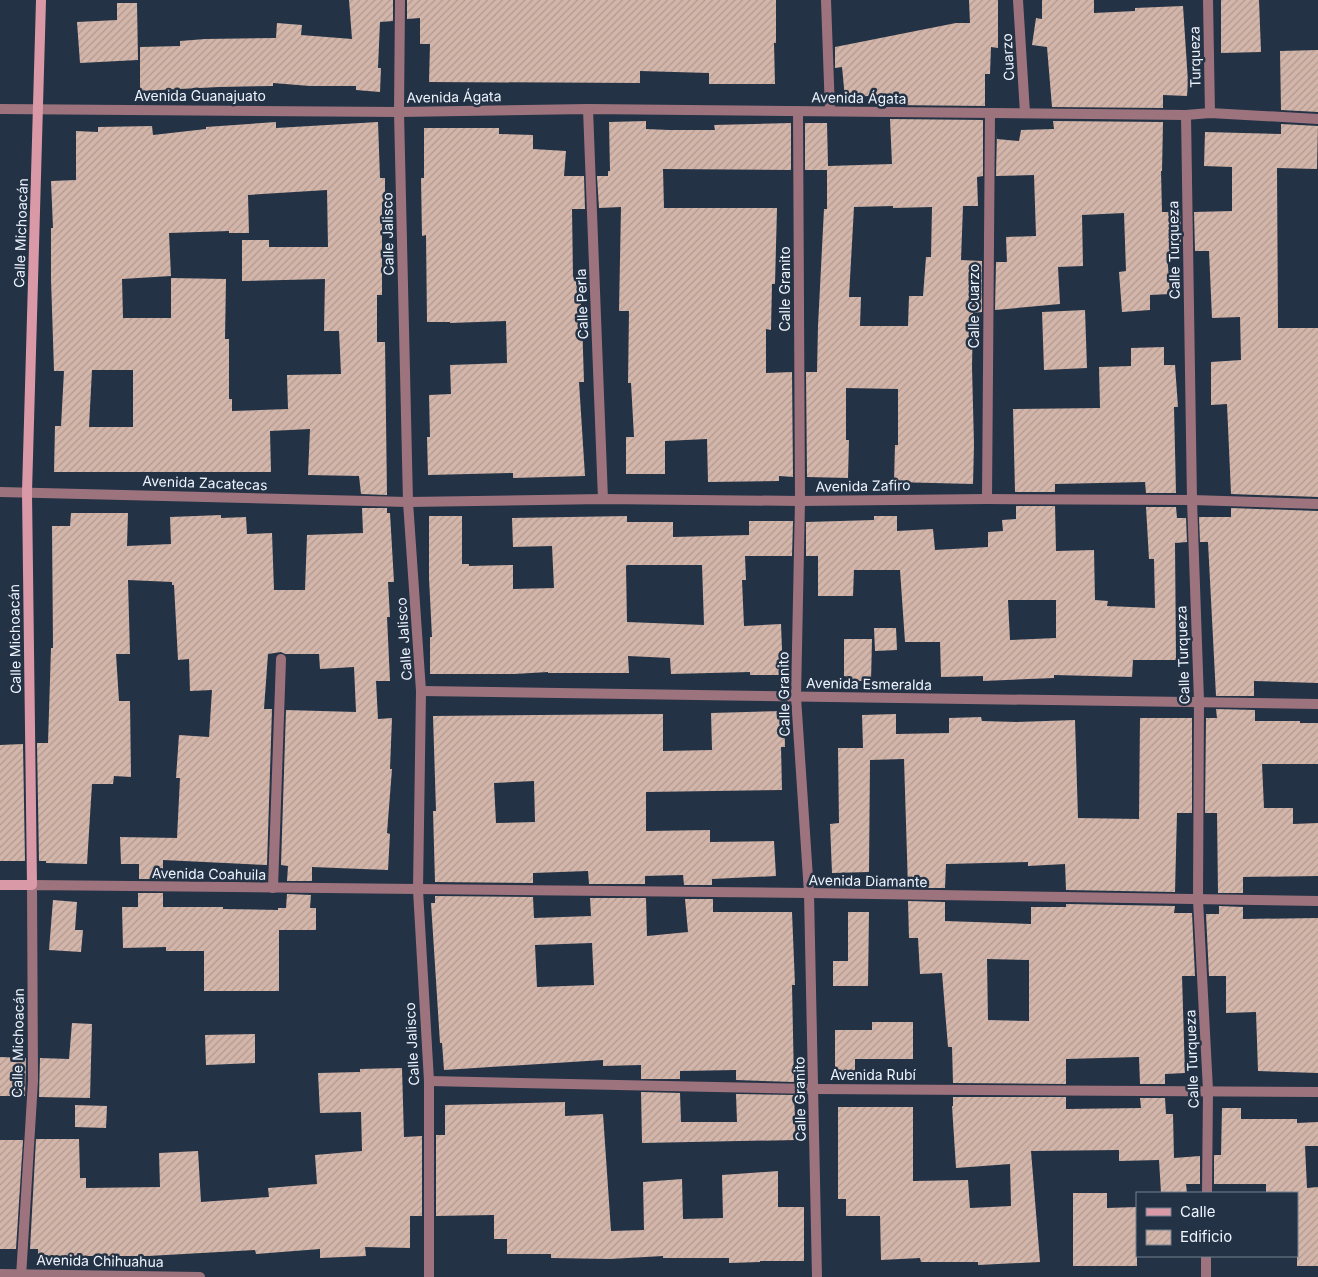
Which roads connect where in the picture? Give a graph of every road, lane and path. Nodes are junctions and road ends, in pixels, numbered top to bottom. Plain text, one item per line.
1 (40, 0) edge
2 (400, 0) edge
3 (826, 0) edge
4 (1018, 0) edge
5 (1208, 0) edge
6 (0, 109) edge
7 (588, 109) junction
8 (38, 110) junction
9 (798, 111) junction
10 (830, 111) junction
11 (399, 112) junction
12 (1025, 113) junction
13 (1210, 113) junction
14 (990, 114) junction
15 (1186, 115) junction
16 (1318, 119) edge
17 (0, 492) edge
18 (27, 492) junction
19 (603, 499) junction
20 (987, 499) junction
21 (800, 500) junction
22 (1192, 500) junction
23 (408, 502) junction
24 (1318, 504) edge
25 (282, 659) dead end
26 (421, 691) junction
27 (796, 697) junction
28 (1199, 701) junction
29 (1318, 704) edge
30 (0, 885) edge
31 (32, 886) junction
32 (273, 888) junction
33 (418, 890) junction
34 (809, 893) junction
35 (1198, 900) junction
36 (1318, 901) edge
37 (429, 1081) junction
38 (814, 1089) junction
39 (1208, 1090) junction
40 (1318, 1092) edge
41 (1207, 1192) edge
42 (1206, 1257) edge
43 (0, 1274) edge
44 (21, 1275) edge
45 (200, 1277) edge
46 (429, 1277) edge
47 (817, 1277) edge
48 (1206, 1277) edge

1 - 8 street, Calle Michoacán
2 - 11 street, Calle Jalisco
3 - 10 street
4 - 12 street, Cuarzo
5 - 13 street, Turqueza
6 - 8 street, Avenida Guanajuato
7 - 9 street, Avenida Ágata
7 - 11 street, Avenida Ágata
7 - 19 street, Calle Perla
8 - 11 street, Avenida Guanajuato
8 - 18 street, Calle Michoacán
9 - 10 street, Avenida Ágata
9 - 21 street, Calle Granito
10 - 14 street, Avenida Ágata
11 - 23 street, Calle Jalisco
12 - 14 street, Avenida Ágata
12 - 15 street, Avenida Ágata
13 - 15 street, Avenida Ágata
13 - 16 street, Avenida Ágata
14 - 20 street, Calle Cuarzo
15 - 22 street, Calle Turqueza
17 - 18 street, Avenida Zacatecas
18 - 23 street, Avenida Zacatecas
18 - 31 street, Calle Michoacán
19 - 21 street, Avenida Zafiro
19 - 23 street, Avenida Zafiro
20 - 21 street, Avenida Zafiro
20 - 22 street, Avenida Zafiro
21 - 27 street, Calle Granito
22 - 24 street, Avenida Zafiro
22 - 28 street, Calle Turqueza
23 - 26 street, Calle Jalisco
25 - 32 street
26 - 27 street, Avenida Esmeralda
26 - 33 street, Calle Jalisco
27 - 28 street, Avenida Esmeralda
27 - 34 street, Calle Granito
28 - 29 street, Avenida Esmeralda
28 - 35 street, Calle Turqueza
30 - 31 street, Avenida Coahuila
31 - 32 street, Avenida Coahuila
31 - 44 street, Calle Michoacán
32 - 33 street, Avenida Coahuila
33 - 34 street, Avenida Diamante
33 - 37 street, Calle Jalisco
34 - 35 street, Avenida Diamante
34 - 38 street, Calle Granito
35 - 36 street, Avenida Diamante
35 - 39 street, Calle Turqueza
37 - 38 street, Avenida Rubí
37 - 46 street, Calle Jalisco
38 - 39 street, Avenida Rubí
38 - 47 street, Calle Granito
39 - 40 street, Avenida Rubí
39 - 41 street, Calle Turqueza
42 - 48 street
43 - 44 street, Avenida Chihuahua
44 - 45 street, Avenida Chihuahua

